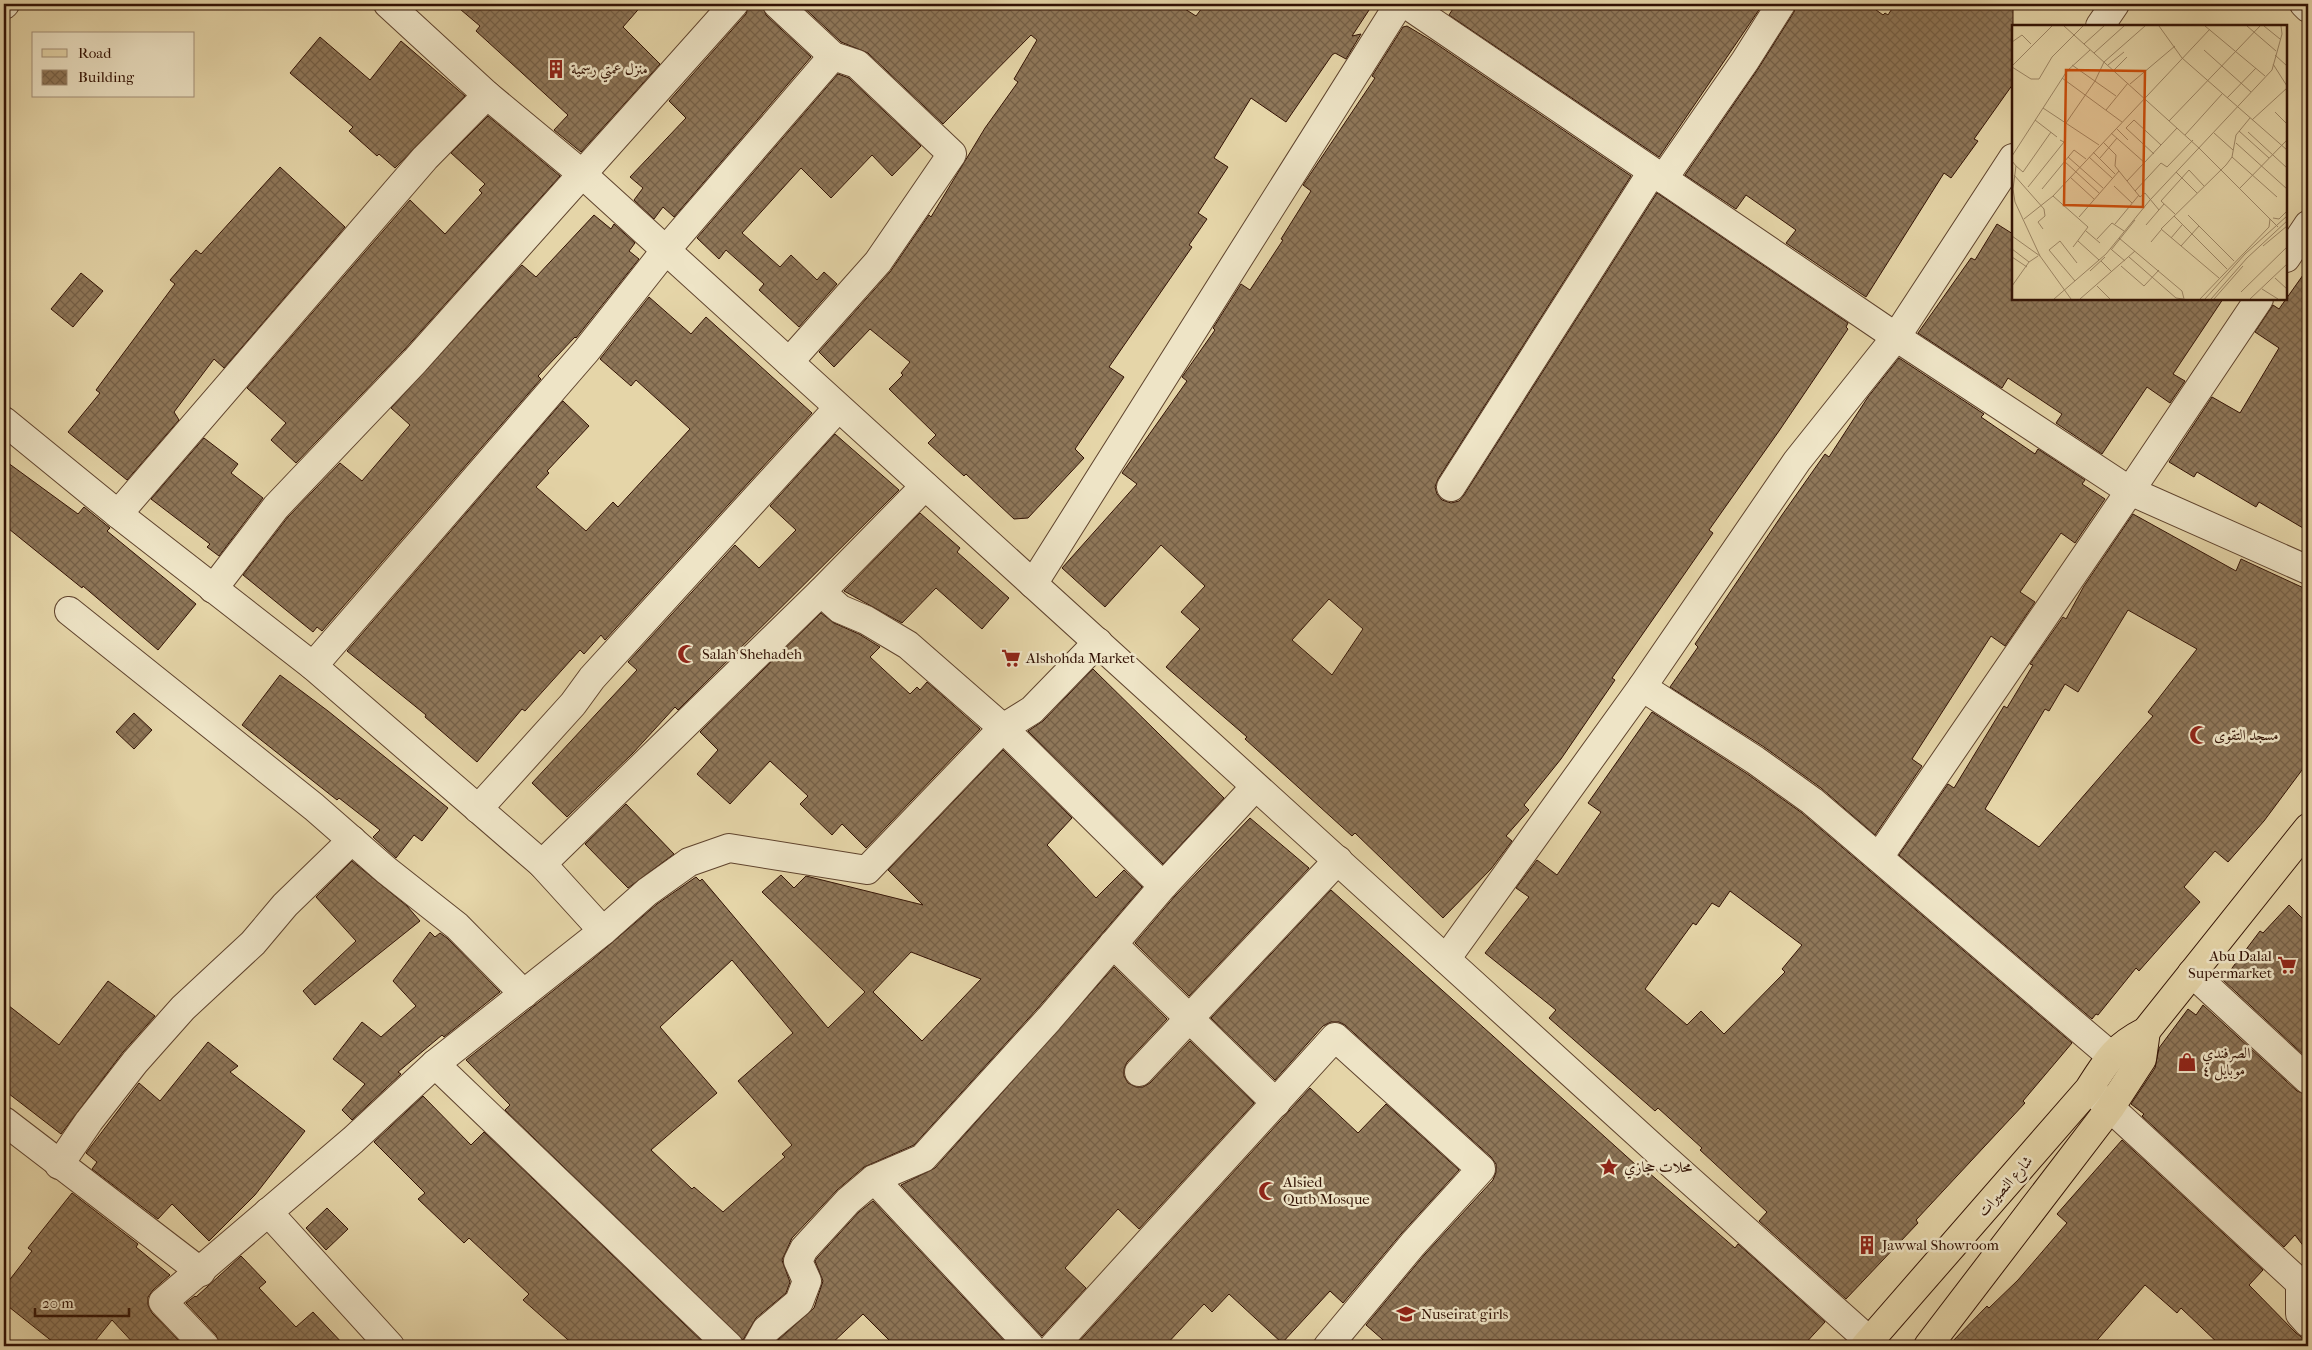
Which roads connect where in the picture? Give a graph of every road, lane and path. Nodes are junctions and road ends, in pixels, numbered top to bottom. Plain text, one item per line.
1 (388, 4) edge
2 (734, 4) edge
3 (777, 4) edge
4 (1400, 4) edge
5 (1406, 4) edge
6 (1781, 4) edge
7 (2115, 4) edge
8 (2304, 4) edge
9 (2308, 8) edge
10 (2101, 25) edge
11 (832, 56) junction
12 (487, 95) junction
13 (2012, 160) edge
14 (581, 173) junction
15 (1657, 175) junction
16 (2308, 225) edge
17 (665, 251) junction
18 (2287, 256) edge
19 (2258, 300) edge
20 (1896, 337) junction
21 (789, 362) junction
22 (838, 408) junction
23 (4, 422) edge
24 (926, 486) junction
25 (1451, 487) dead end
26 (2130, 491) junction
27 (118, 514) junction
28 (2308, 570) edge
29 (1034, 584) junction
30 (213, 588) junction
31 (821, 592) junction
32 (70, 611) dead end
33 (1098, 642) junction
34 (313, 666) junction
35 (1642, 687) junction
36 (1003, 728) junction
37 (1255, 786) junction
38 (478, 809) junction
39 (2308, 828) edge
40 (352, 840) junction
41 (1879, 856) junction
42 (1338, 860) junction
43 (542, 864) junction
44 (1163, 886) junction
45 (603, 931) junction
46 (1113, 944) junction
47 (1446, 959) junction
48 (2192, 973) junction
49 (524, 994) junction
50 (1189, 1020) junction
51 (2146, 1030) junction
52 (2110, 1055) junction
53 (435, 1064) junction
54 (1139, 1072) dead end
55 (2308, 1080) edge
56 (2089, 1089) junction
57 (1276, 1103) junction
58 (2110, 1108) junction
59 (4, 1121) edge
60 (59, 1165) junction
61 (874, 1179) junction
62 (268, 1212) junction
63 (201, 1272) junction
64 (2308, 1323) edge
65 (1870, 1344) edge
66 (204, 1346) edge
67 (390, 1346) edge
68 (729, 1346) edge
69 (757, 1346) edge
70 (1030, 1346) edge
71 (1054, 1346) edge
72 (1328, 1346) edge
73 (1928, 1346) edge

1 - 12 street
2 - 14 street
3 - 11 street
4 - 29 street
5 - 15 street
6 - 15 street
7 - 10 street
8 - 9 street
11 - 17 street
11 - 21 street
12 - 14 street
12 - 27 street
13 - 20 street
14 - 17 street
14 - 30 street
15 - 20 street
15 - 25 street
16 - 18 street
17 - 21 street
17 - 34 street
19 - 26 street
20 - 26 street
20 - 35 street
21 - 22 street
22 - 24 street
22 - 38 street
23 - 27 street
24 - 29 street
24 - 31 street
26 - 28 street
26 - 41 street
27 - 30 street
29 - 33 street
30 - 34 street
31 - 36 street
31 - 43 street
32 - 40 street
33 - 36 street
33 - 37 street
34 - 38 street
35 - 41 street
35 - 47 street
36 - 44 street
36 - 45 street
37 - 42 street
37 - 44 street
38 - 43 street
39 - 48 main road, شارع النصيرات
40 - 49 street
40 - 60 street
41 - 52 street
42 - 47 street
42 - 50 street
43 - 45 street
44 - 46 street
45 - 49 street
46 - 50 street
46 - 61 street
47 - 65 street
48 - 51 main road, شارع النصيرات
48 - 55 street
49 - 53 street
50 - 54 street
50 - 57 street
51 - 52 main road, شارع النصيرات
51 - 58 main road
52 - 56 main road, شارع النصيرات
53 - 62 street
53 - 68 street
56 - 58 street
56 - 65 main road, شارع النصيرات
57 - 71 street
57 - 72 street
58 - 64 street
58 - 73 main road
59 - 60 street
60 - 63 street
61 - 69 street
61 - 70 street
62 - 63 street
62 - 67 street
63 - 66 street

